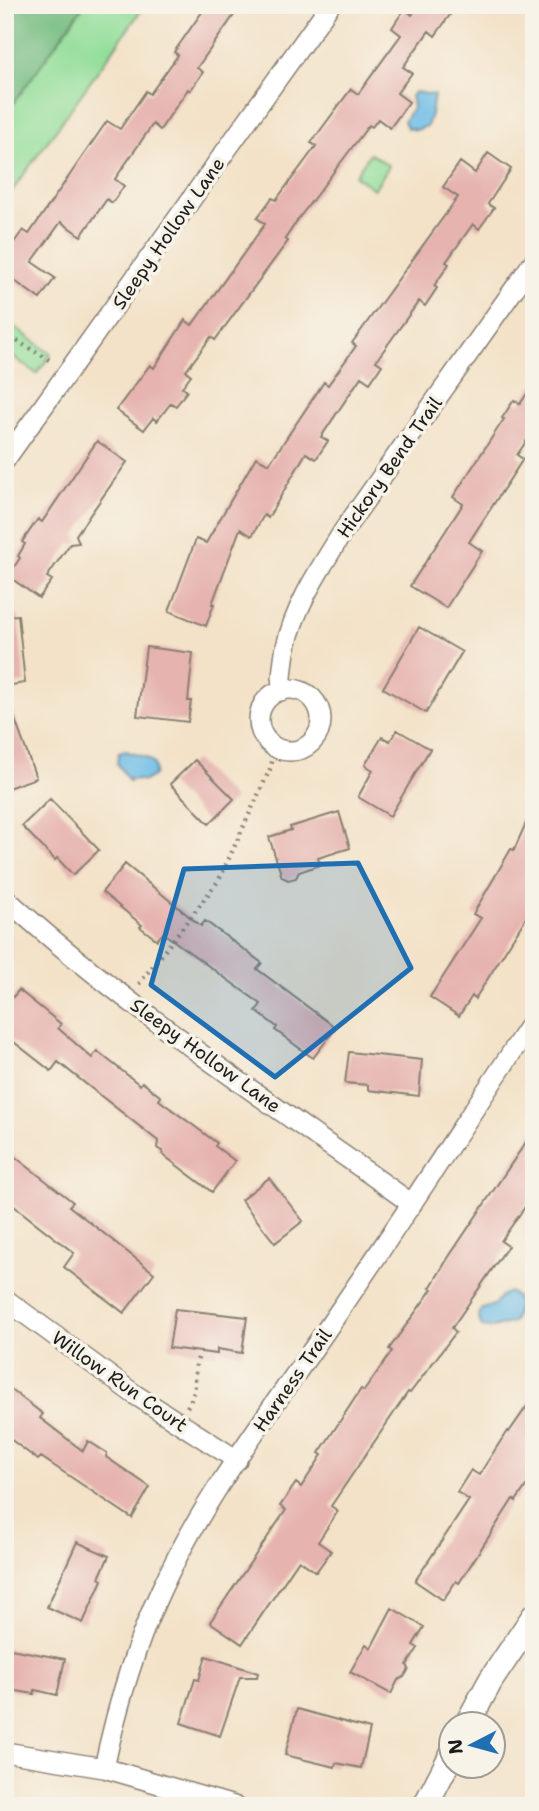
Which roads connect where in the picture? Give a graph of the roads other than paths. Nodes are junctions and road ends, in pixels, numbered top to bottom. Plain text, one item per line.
1 (330, 5) edge
2 (534, 261) edge
3 (5, 460) edge
4 (281, 691) junction
5 (5, 898) edge
6 (534, 1019) edge
7 (412, 1204) junction
8 (5, 1299) edge
9 (237, 1460) junction
10 (534, 1616) edge
11 (475, 1710) edge
12 (5, 1752) edge
13 (104, 1768) junction
14 (438, 1780) edge
15 (234, 1806) edge
16 (425, 1806) edge

1 - 3 street, Sleepy Hollow Lane
2 - 4 street, Hickory Bend Trail
4 - 4 street
5 - 7 street, Sleepy Hollow Lane
6 - 7 street, Harness Trail
7 - 9 street, Harness Trail
8 - 9 street, Willow Run Court
9 - 13 street, Harness Trail
10 - 11 street
12 - 13 street
13 - 15 street
14 - 16 street

